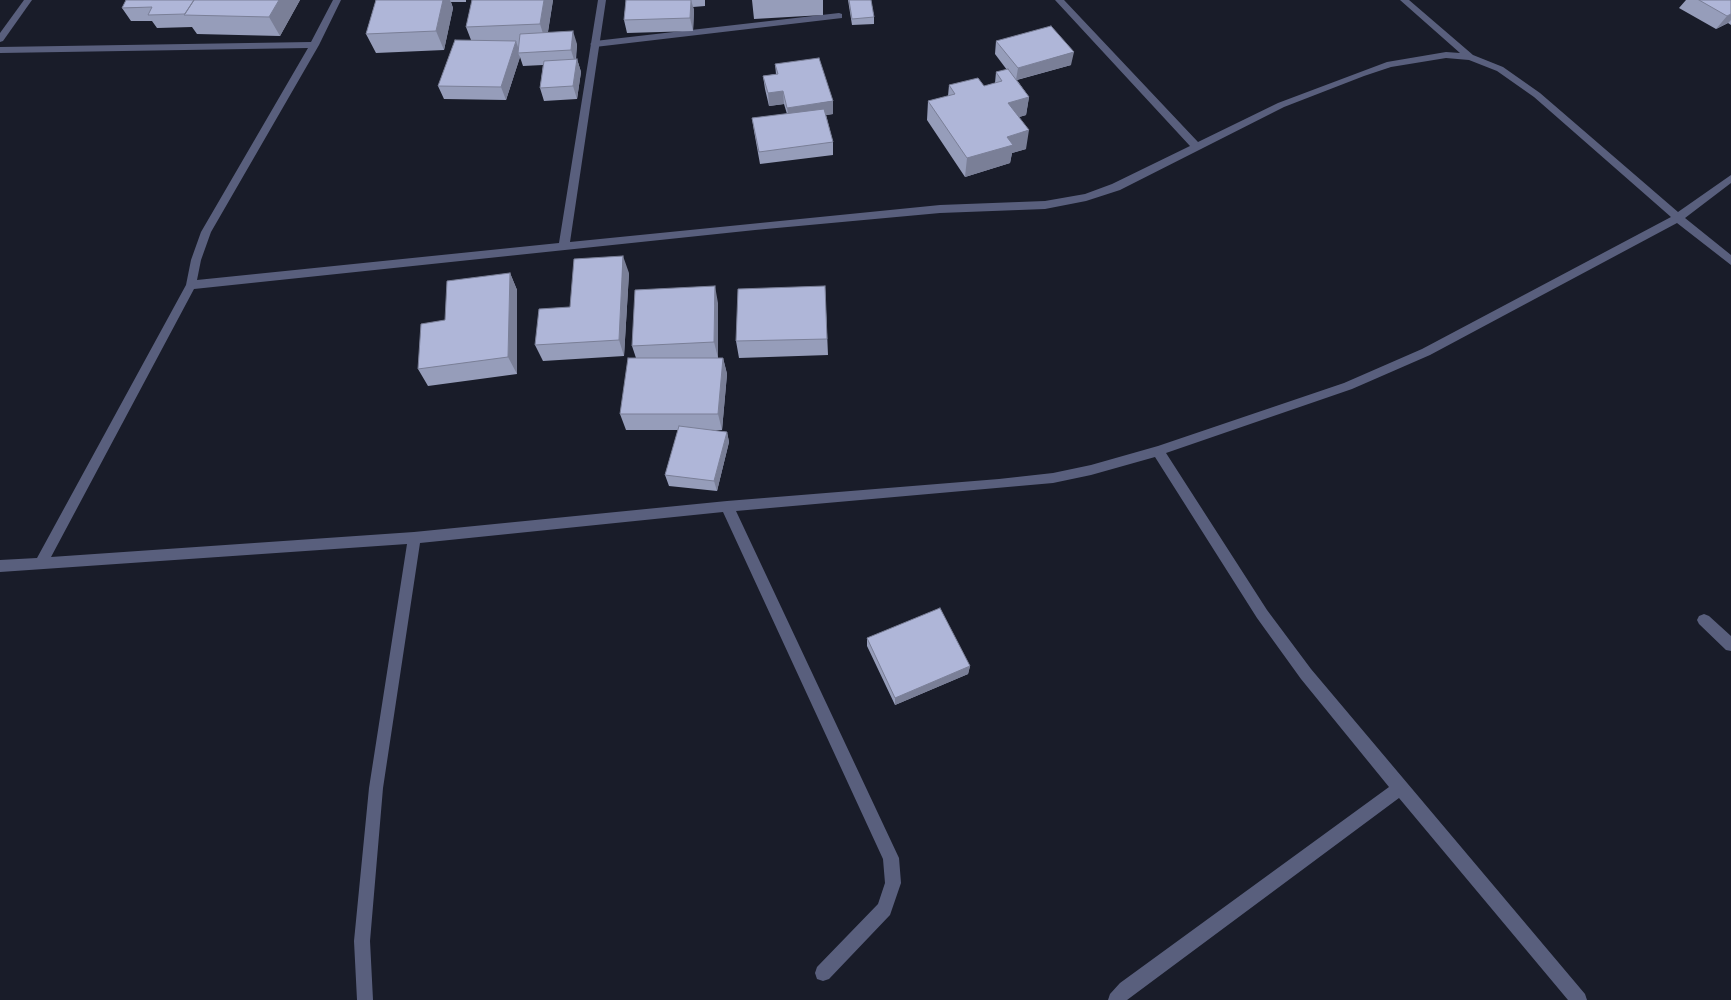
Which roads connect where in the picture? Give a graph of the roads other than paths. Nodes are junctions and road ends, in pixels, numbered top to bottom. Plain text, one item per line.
1 (28, 0) edge
2 (337, 0) edge
3 (602, 0) edge
4 (1059, 0) edge
5 (1404, 0) edge
6 (839, 16) dead end
7 (0, 39) edge
8 (595, 44) junction
9 (314, 45) junction
10 (0, 50) edge
11 (1470, 57) junction
12 (1197, 147) junction
13 (1731, 178) edge
14 (1678, 218) junction
15 (564, 245) junction
16 (1731, 261) edge
17 (191, 286) junction
18 (1158, 451) junction
19 (727, 506) junction
20 (414, 538) junction
21 (41, 562) junction
22 (0, 566) edge
23 (1704, 620) dead end
24 (1731, 645) edge
25 (1400, 788) junction
26 (823, 973) dead end
27 (365, 1000) edge
28 (1116, 1000) edge
29 (1579, 1000) edge

1 - 7 street
2 - 9 street
3 - 8 street
4 - 12 street
5 - 11 street
6 - 8 street
8 - 15 street
9 - 10 street
9 - 17 street
11 - 12 street
11 - 14 street
12 - 15 street
13 - 14 street
14 - 16 street
14 - 18 street
15 - 17 street
17 - 21 street
18 - 19 street
18 - 25 street
19 - 20 street
19 - 26 street
20 - 21 street
20 - 27 street
21 - 22 street
23 - 24 street
25 - 28 street
25 - 29 street

